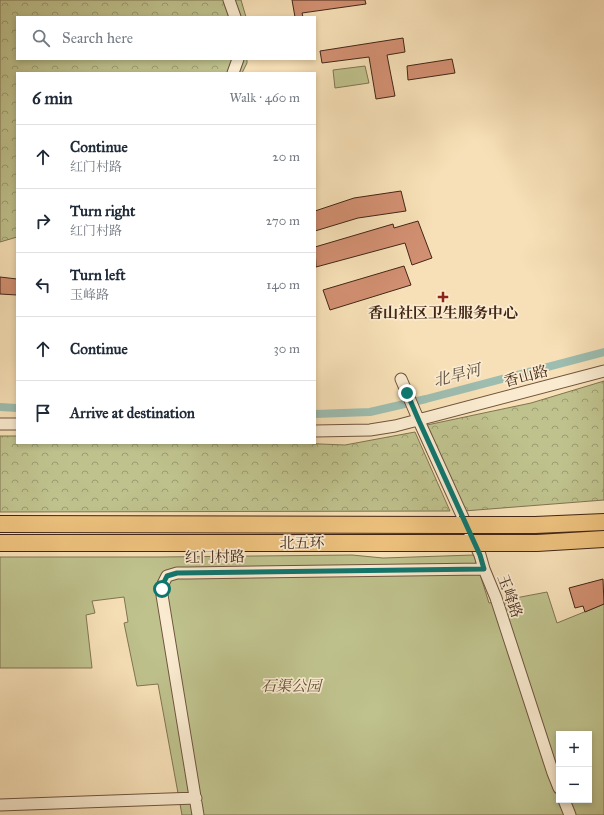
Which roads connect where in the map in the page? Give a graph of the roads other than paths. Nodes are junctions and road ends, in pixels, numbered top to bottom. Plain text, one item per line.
1 (229, 0) edge
2 (235, 16) edge
3 (238, 60) edge
4 (233, 72) edge
5 (604, 371) edge
6 (402, 379) dead end
7 (417, 416) junction
8 (0, 424) edge
9 (16, 424) edge
10 (0, 430) edge
11 (16, 430) edge
12 (316, 432) edge
13 (604, 522) edge
14 (0, 524) edge
15 (604, 539) edge
16 (0, 543) edge
17 (484, 569) junction
18 (556, 780) edge
19 (196, 798) junction
20 (565, 803) edge
21 (0, 805) edge
22 (198, 815) edge
23 (570, 815) edge

1 - 2 street
3 - 4 street
5 - 7 street, 香山路
6 - 7 street, 玉峰路
7 - 12 street, 香山路
7 - 17 street, 玉峰路
8 - 9 street
10 - 11 street
13 - 14 highway, 北五环, bridge
15 - 16 highway, 北五环, bridge
17 - 18 street, 玉峰路
17 - 19 street, 红门村路
19 - 21 street
19 - 22 street, 红门村路
20 - 23 street

